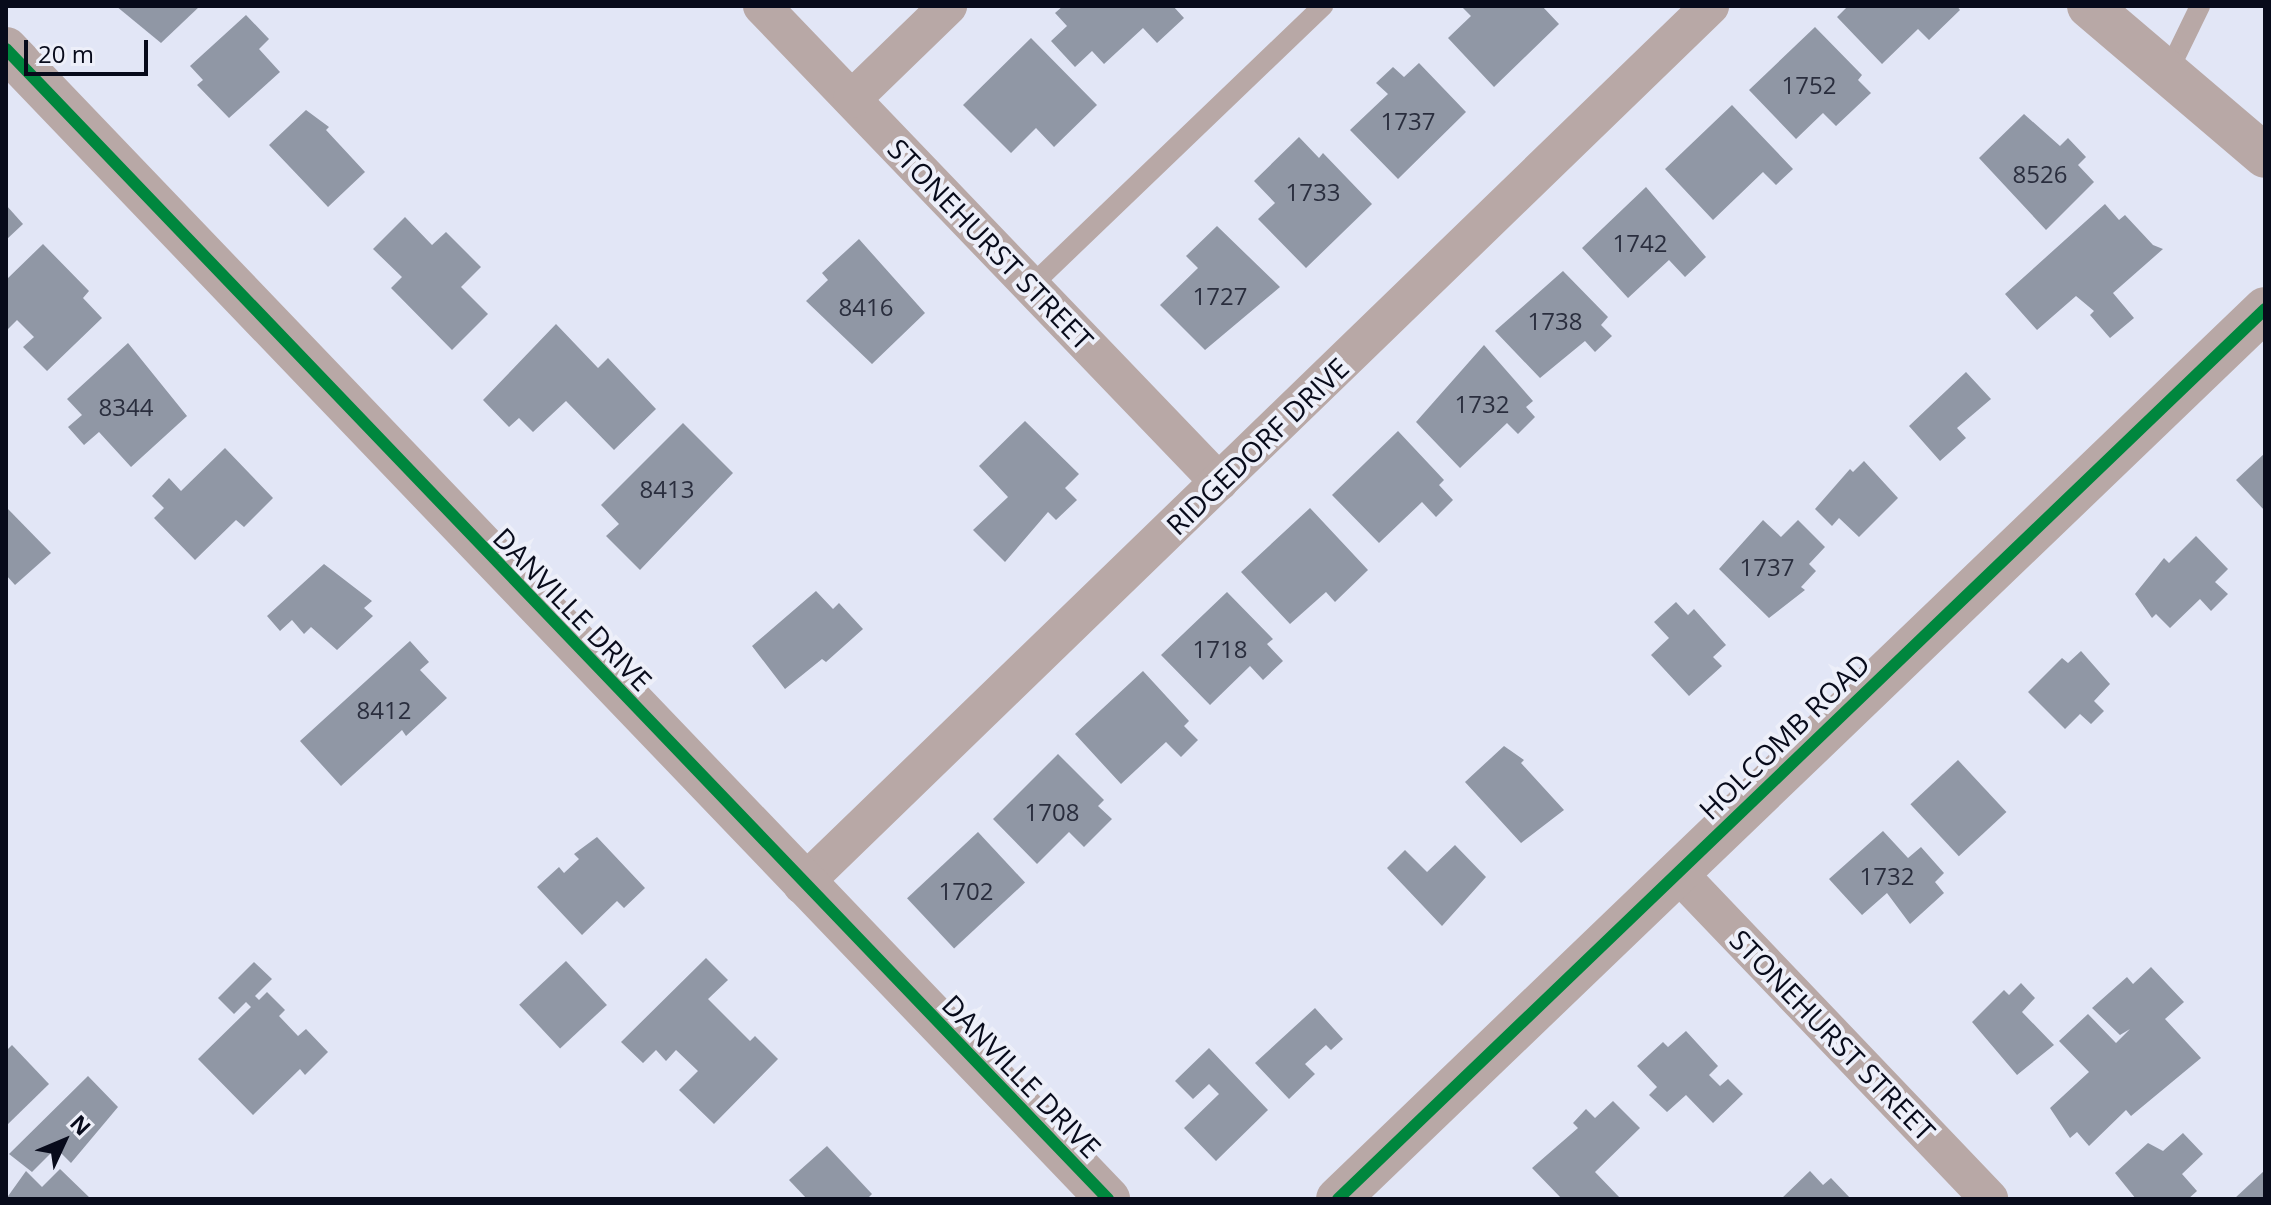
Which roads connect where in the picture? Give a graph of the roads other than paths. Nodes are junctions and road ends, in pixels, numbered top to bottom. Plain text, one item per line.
1 (762, 6) edge
2 (948, 6) edge
3 (1323, 6) edge
4 (1710, 6) edge
5 (2089, 6) edge
6 (2200, 6) edge
7 (6, 49) edge
8 (2168, 72) junction
9 (852, 99) junction
10 (2265, 156) edge
11 (1031, 286) junction
12 (2265, 309) edge
13 (1219, 482) junction
14 (1677, 872) junction
15 (802, 885) junction
16 (1108, 1199) edge
17 (1338, 1199) edge
18 (1989, 1199) edge

1 - 9 street, STONEHURST STREET
2 - 9 street
3 - 11 lane
4 - 13 street, RIDGEDORF DRIVE
5 - 8 street
6 - 8 lane
7 - 15 street, DANVILLE DRIVE
8 - 10 street
9 - 11 street, STONEHURST STREET
11 - 13 street, STONEHURST STREET
12 - 14 street, HOLCOMB ROAD
13 - 15 street, RIDGEDORF DRIVE
14 - 17 street, HOLCOMB ROAD
14 - 18 street, STONEHURST STREET
15 - 16 street, DANVILLE DRIVE

